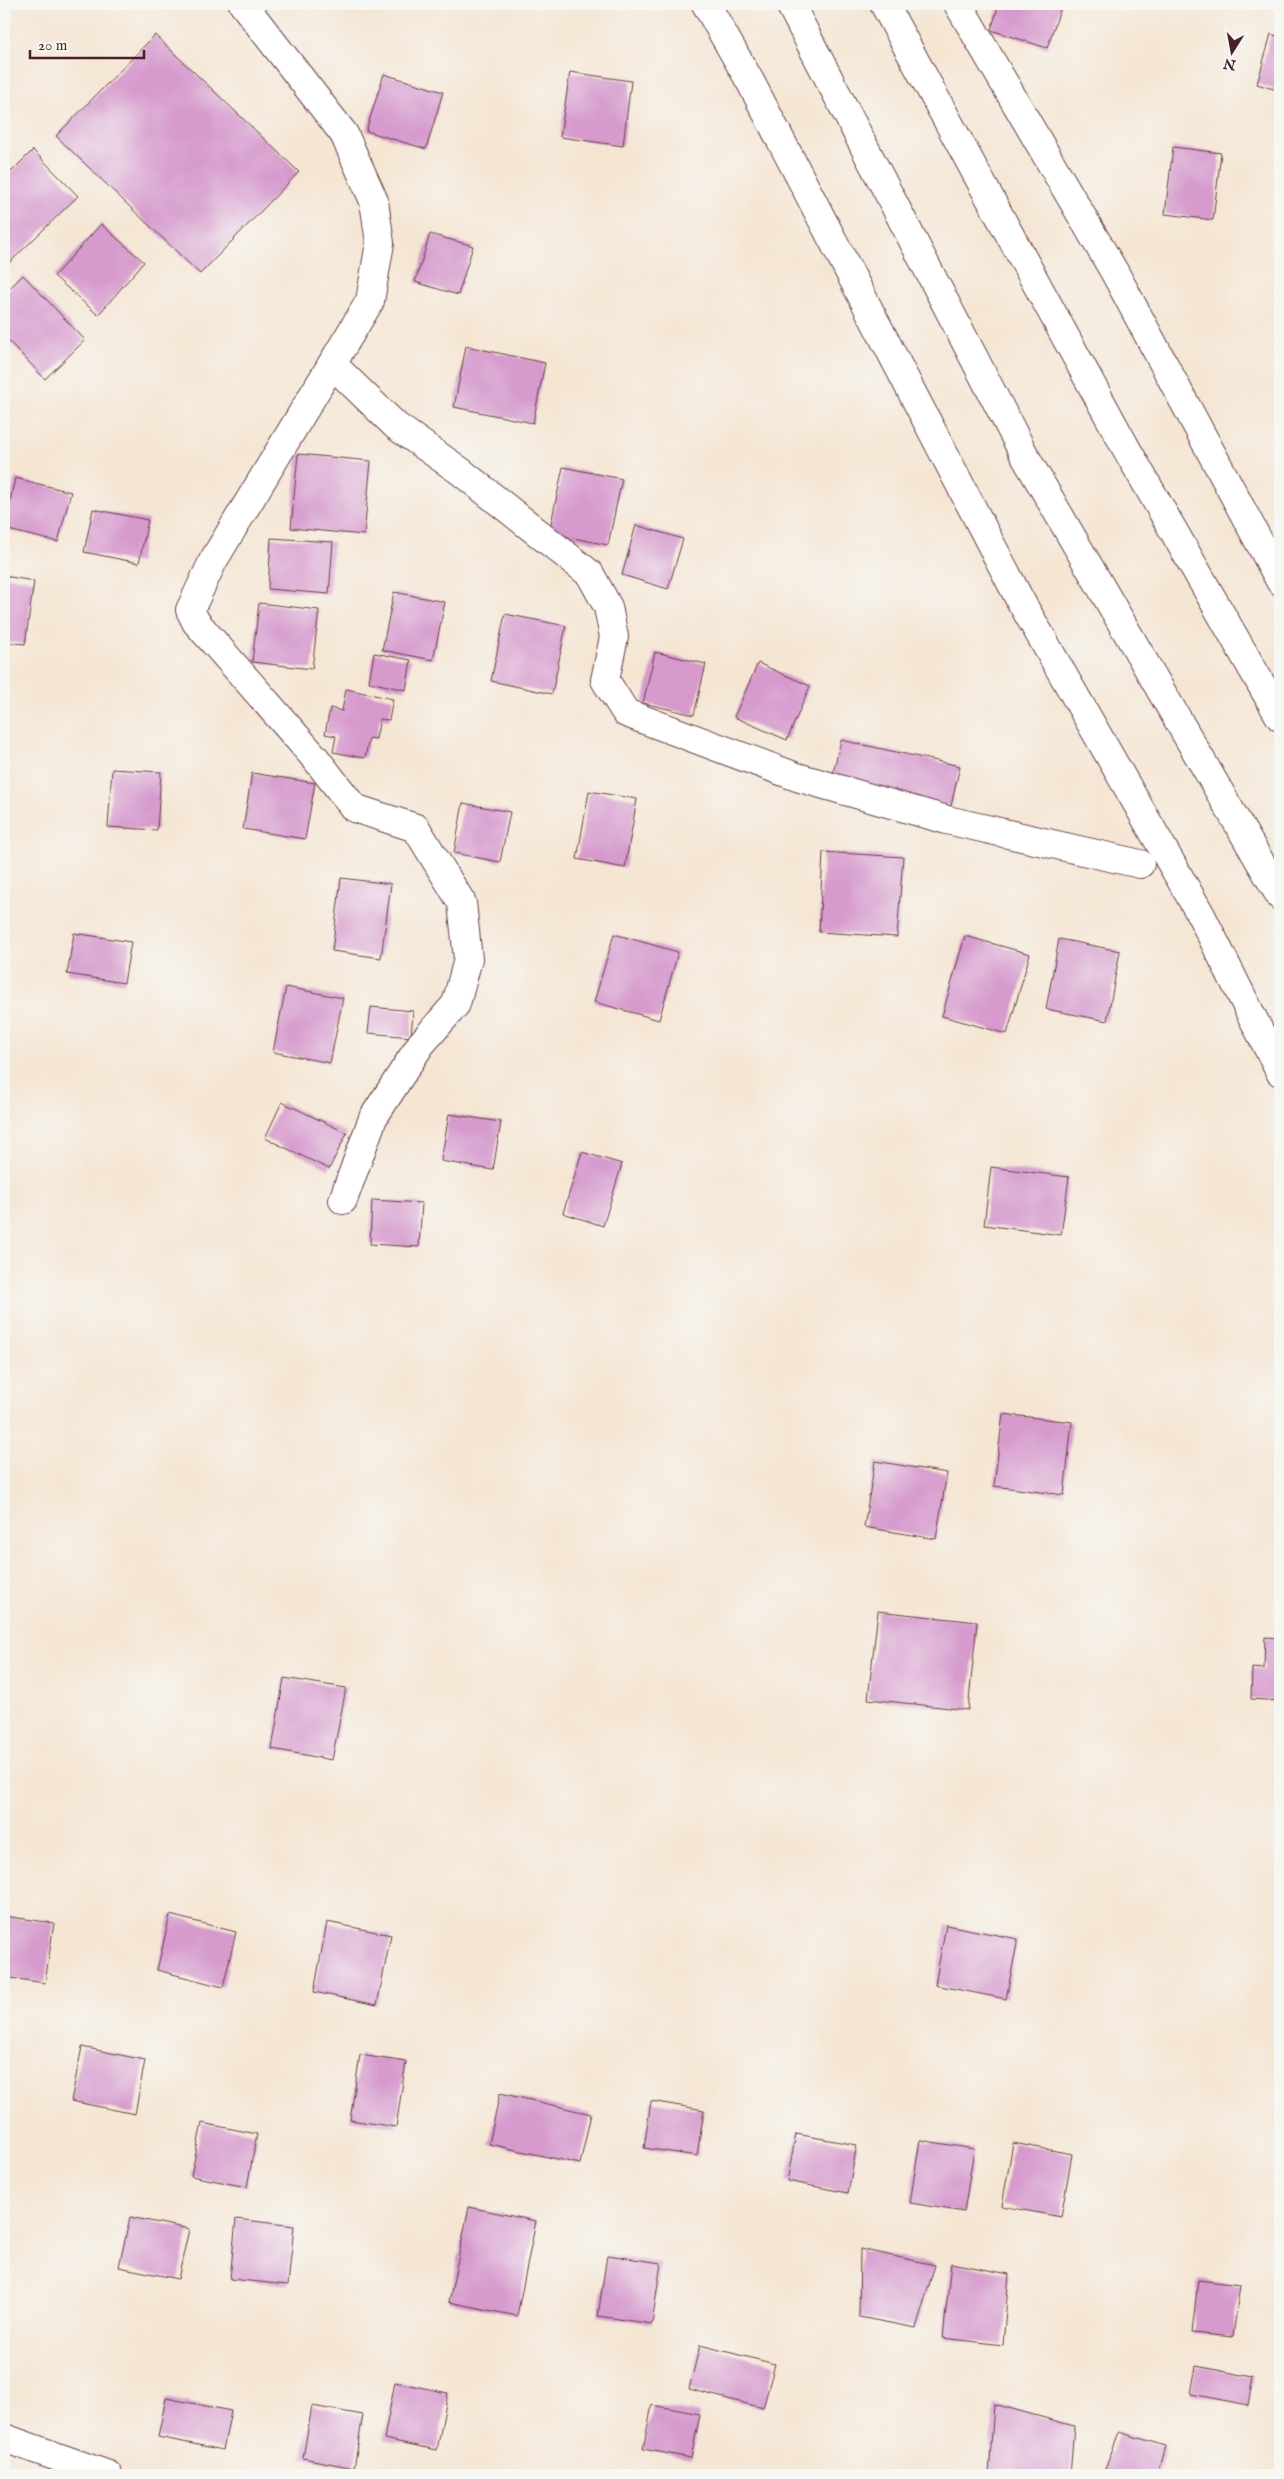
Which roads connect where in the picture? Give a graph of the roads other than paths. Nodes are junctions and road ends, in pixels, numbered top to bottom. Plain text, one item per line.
1 (243, 4) edge
2 (706, 4) edge
3 (790, 4) edge
4 (884, 4) edge
5 (958, 4) edge
6 (332, 364) junction
7 (1280, 581) edge
8 (1280, 717) edge
9 (1140, 864) dead end
10 (1280, 896) edge
11 (1280, 1072) edge
12 (343, 1200) dead end
13 (4, 2438) edge
14 (108, 2475) edge

1 - 6 main road
2 - 11 main road
3 - 10 main road
4 - 8 main road
5 - 7 main road
6 - 9 main road
6 - 12 main road
13 - 14 main road

